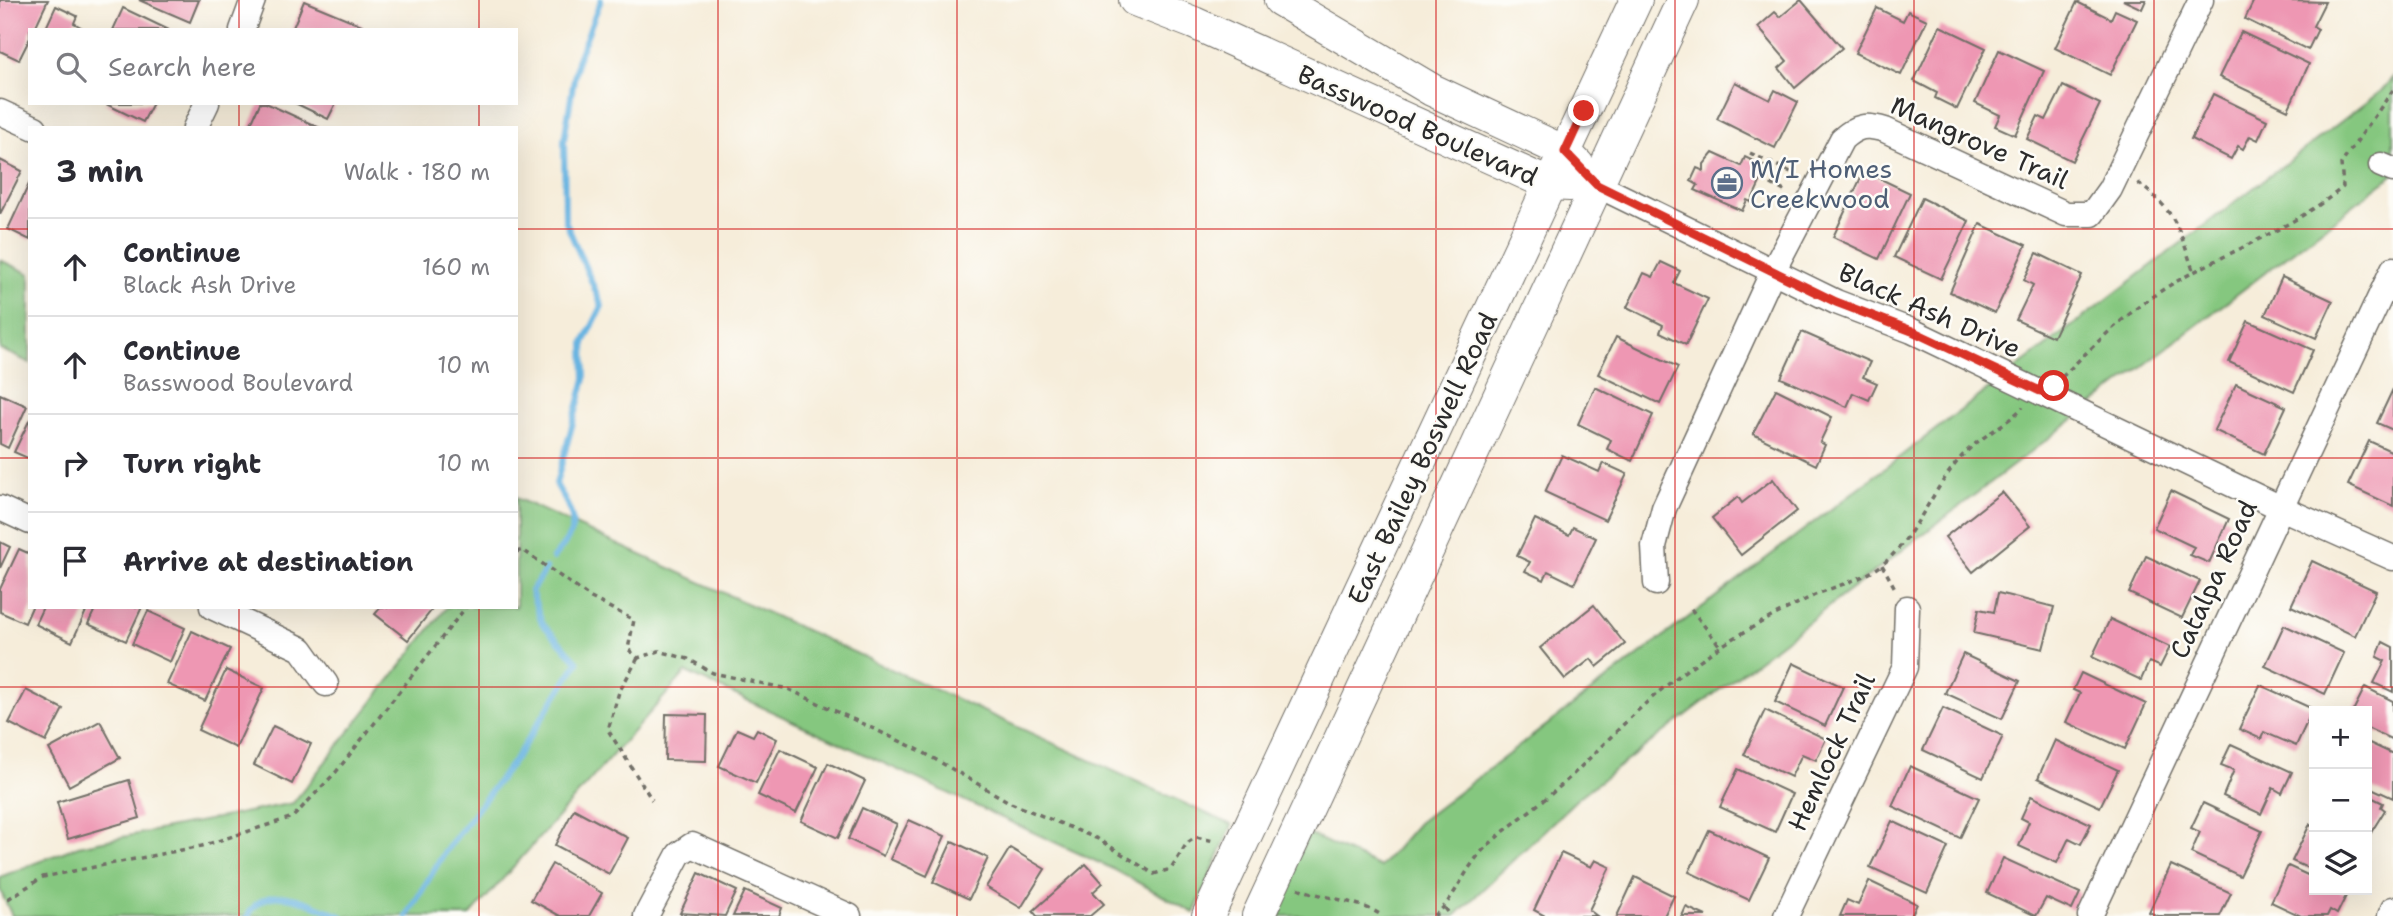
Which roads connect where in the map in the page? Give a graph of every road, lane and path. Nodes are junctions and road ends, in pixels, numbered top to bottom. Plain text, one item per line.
1 (253, 0) edge
2 (1135, 0) edge
3 (1280, 0) edge
4 (1636, 0) edge
5 (1683, 0) edge
6 (2201, 0) edge
7 (243, 28) edge
8 (2393, 90) edge
9 (206, 105) edge
10 (0, 112) edge
11 (31, 126) edge
12 (196, 126) edge
13 (1565, 152) junction
14 (1750, 153) dead end
15 (1795, 174) dead end
16 (1762, 179) dead end
17 (2138, 183) dead end
18 (1549, 184) junction
19 (1597, 185) junction
20 (1786, 192) dead end
21 (2393, 269) edge
22 (1773, 271) junction
23 (2194, 273) junction
24 (2040, 391) junction
25 (0, 508) edge
26 (2279, 508) junction
27 (28, 521) edge
28 (518, 551) edge
29 (2393, 558) edge
30 (1882, 565) junction
31 (1656, 583) dead end
32 (1907, 608) joint
33 (216, 609) edge
34 (464, 609) edge
35 (1691, 609) dead end
36 (1720, 646) junction
37 (638, 658) junction
38 (326, 684) dead end
39 (652, 800) dead end
40 (1220, 844) dead end
41 (1296, 887) dead end
42 (8, 899) dead end
43 (1445, 908) junction
44 (2393, 909) edge
45 (646, 916) edge
46 (849, 916) edge
47 (1208, 916) edge
48 (1258, 916) edge
49 (1382, 916) edge
50 (1434, 916) edge
51 (1451, 916) edge
52 (1786, 916) edge
53 (2090, 916) edge
54 (2390, 916) edge

1 - 7 street
2 - 18 main road, Basswood Boulevard
3 - 13 main road, Basswood Boulevard
4 - 13 main road, East Bailey Boswell Road
5 - 19 main road, East Bailey Boswell Road
6 - 22 street, Mangrove Trail
8 - 23 path
9 - 12 street
10 - 11 street
13 - 18 main road, East Bailey Boswell Road
13 - 19 main road, Basswood Boulevard
14 - 15 path
16 - 20 path
17 - 23 path
18 - 19 main road, Basswood Boulevard
18 - 47 main road, East Bailey Boswell Road
19 - 22 street, Black Ash Drive
19 - 48 main road, East Bailey Boswell Road
21 - 26 street, Catalpa Road
22 - 24 street, Black Ash Drive
22 - 31 street, Mangrove Trail
23 - 24 path
24 - 26 street, Black Ash Drive
24 - 30 path
25 - 27 street
26 - 29 street, Black Ash Drive
26 - 53 street, Catalpa Road
28 - 37 path
30 - 32 path
30 - 36 path
32 - 52 street, Hemlock Trail
33 - 38 street
34 - 42 path
35 - 36 path
36 - 43 path
37 - 39 path
37 - 40 path
41 - 49 path
43 - 50 path
43 - 51 path
44 - 54 street
45 - 46 street

